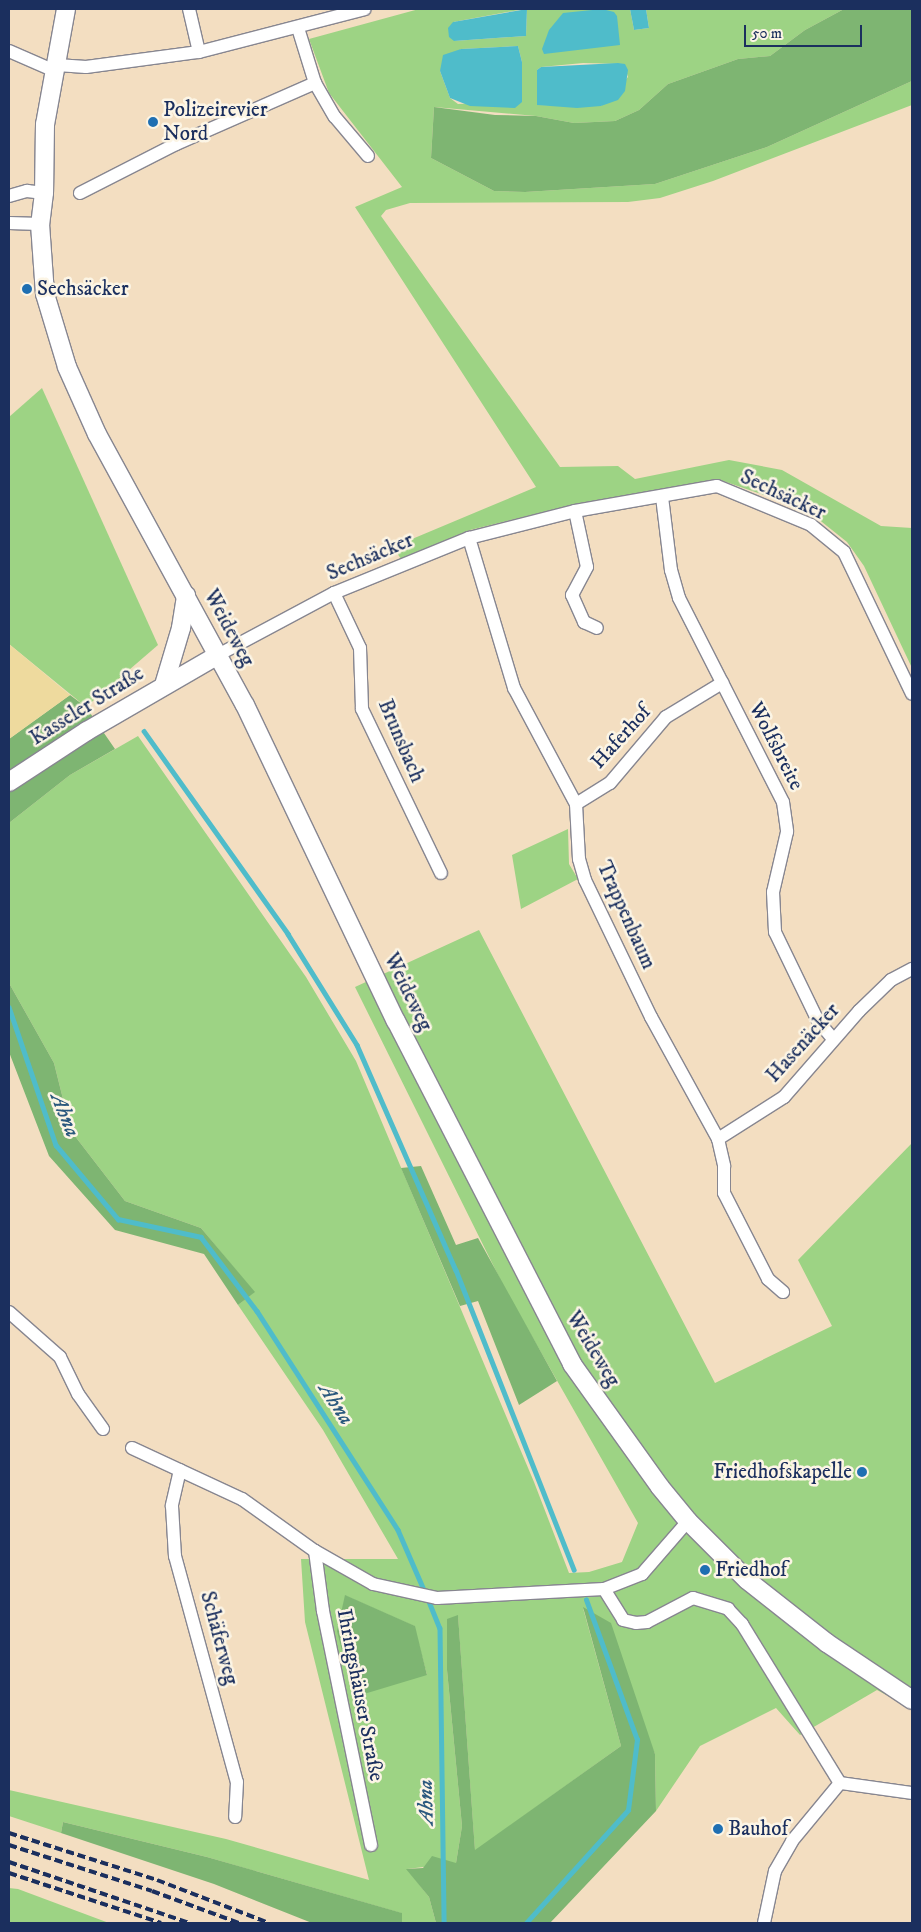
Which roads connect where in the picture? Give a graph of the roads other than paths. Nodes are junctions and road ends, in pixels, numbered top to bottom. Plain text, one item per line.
1 (66, 9) edge
2 (188, 9) edge
3 (365, 9) edge
4 (298, 28) junction
5 (9, 51) edge
6 (198, 52) junction
7 (56, 68) junction
8 (315, 83) junction
9 (368, 156) dead end
10 (44, 193) junction
11 (80, 193) dead end
12 (9, 196) edge
13 (9, 223) edge
14 (40, 224) junction
15 (662, 497) junction
16 (575, 511) junction
17 (470, 538) junction
18 (334, 593) junction
19 (186, 595) junction
20 (597, 628) dead end
21 (218, 655) junction
22 (722, 684) junction
23 (164, 685) junction
24 (912, 694) edge
25 (9, 782) edge
26 (576, 804) junction
27 (441, 873) dead end
28 (912, 969) edge
29 (833, 1039) junction
30 (718, 1139) junction
31 (783, 1292) dead end
32 (9, 1312) edge
33 (102, 1429) dead end
34 (132, 1448) dead end
35 (180, 1470) junction
36 (688, 1521) junction
37 (315, 1551) junction
38 (604, 1588) junction
39 (912, 1700) edge
40 (840, 1783) junction
41 (912, 1793) edge
42 (235, 1817) dead end
43 (371, 1845) dead end
44 (764, 1923) edge

1 - 7 main road, Weideweg
2 - 6 street
3 - 4 street
4 - 6 street
4 - 8 street
5 - 7 street
6 - 7 street
7 - 10 main road, Weideweg
8 - 9 street
8 - 11 street
10 - 12 street
10 - 14 main road, Weideweg
13 - 14 street
14 - 19 main road, Weideweg
15 - 16 street, Sechsäcker
15 - 22 street, Wolfsbreite
15 - 24 street, Sechsäcker
16 - 17 street, Sechsäcker
16 - 20 street
17 - 18 street, Sechsäcker
17 - 26 street, Trappenbaum
18 - 21 street, Sechsäcker
18 - 27 street, Brunsbach
19 - 21 main road, Weideweg
19 - 23 main road, Kasseler Straße
21 - 23 main road, Kasseler Straße
21 - 36 main road, Weideweg
22 - 26 street, Haferhof
22 - 29 street, Wolfsbreite
23 - 25 main road, Kasseler Straße
26 - 30 street, Trappenbaum
28 - 29 street, Hasenäcker
29 - 30 street, Hasenäcker
30 - 31 street, Trappenbaum
32 - 33 street
34 - 35 street, Ihringshäuser Straße
35 - 37 street, Ihringshäuser Straße
35 - 42 street, Schäferweg
36 - 38 street, Ihringshäuser Straße
36 - 39 main road, Weideweg
37 - 38 street, Ihringshäuser Straße
37 - 43 street, Ihringshäuser Straße
38 - 40 street
40 - 41 street
40 - 44 street

